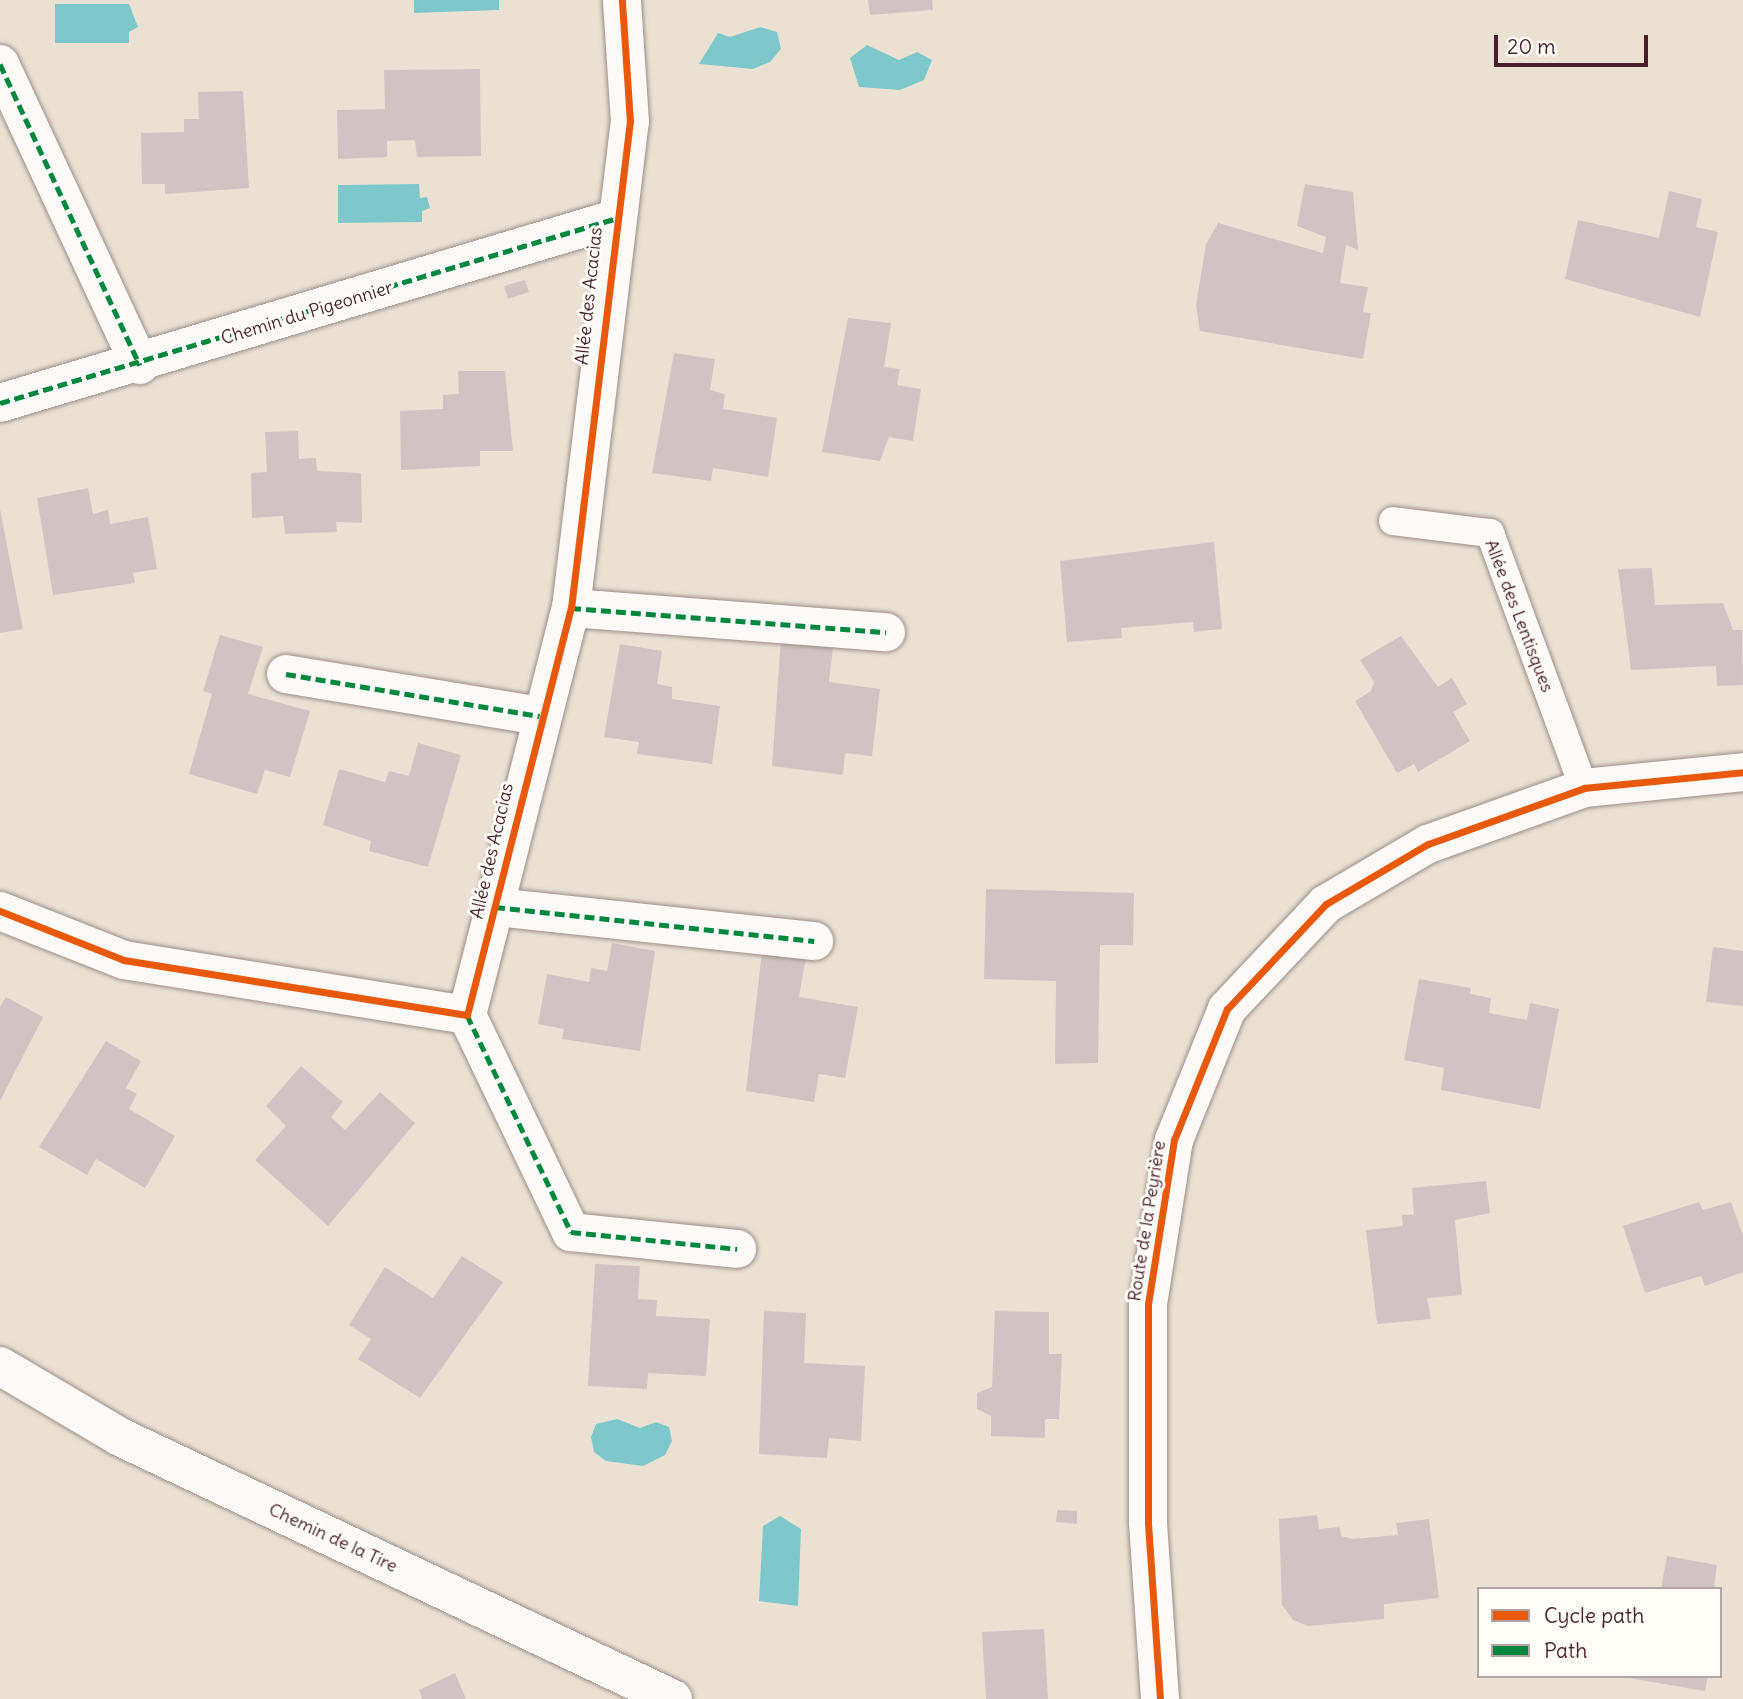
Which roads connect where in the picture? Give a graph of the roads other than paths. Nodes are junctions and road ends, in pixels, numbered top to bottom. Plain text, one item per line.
1 (622, 0) edge
2 (0, 64) edge
3 (614, 219) junction
4 (140, 365) junction
5 (0, 403) edge
6 (1393, 521) dead end
7 (570, 608) junction
8 (886, 632) dead end
9 (286, 674) dead end
10 (540, 716) junction
11 (1743, 772) edge
12 (1584, 788) junction
13 (495, 907) junction
14 (0, 911) edge
15 (814, 941) dead end
16 (467, 1016) junction
17 (737, 1249) dead end
18 (0, 1366) edge
19 (673, 1699) edge
20 (1160, 1699) edge

1 - 3 street, Allée des Acacias
2 - 4 street
3 - 4 street, Chemin du Pigeonnier
3 - 7 street, Allée des Acacias
4 - 5 street, Chemin du Pigeonnier
6 - 12 lane, Allée des Lentisques
7 - 8 street
7 - 10 street, Allée des Acacias
9 - 10 street
10 - 13 street, Allée des Acacias
11 - 12 street, Route de la Peyrière
12 - 20 street, Route de la Peyrière
13 - 15 street
13 - 16 street, Allée des Acacias
14 - 16 street
16 - 17 street
18 - 19 street, Chemin de la Tire

